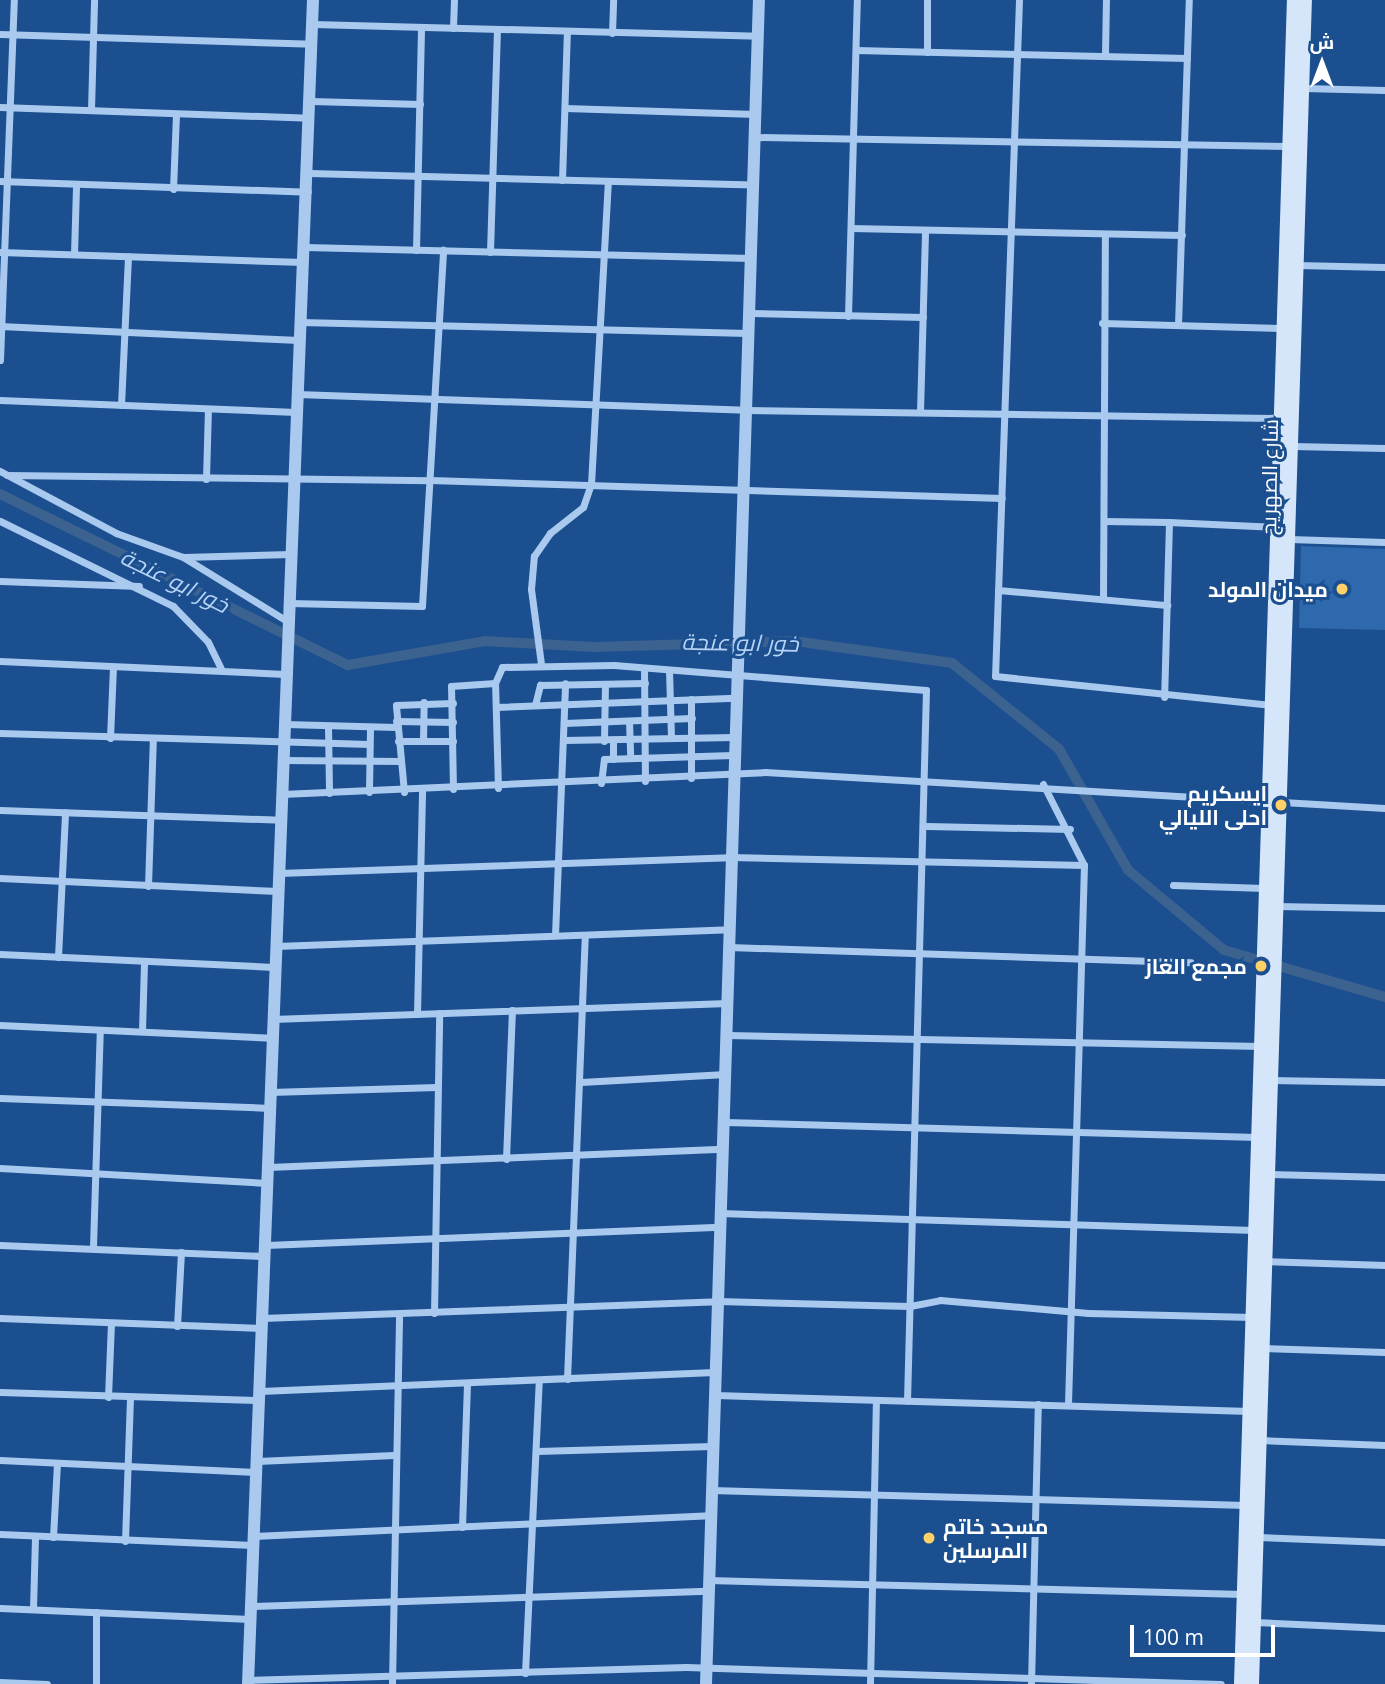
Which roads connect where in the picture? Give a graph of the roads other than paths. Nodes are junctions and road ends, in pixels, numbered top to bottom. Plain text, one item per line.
1 (14, 0) edge
2 (94, 0) edge
3 (313, 0) edge
4 (454, 0) edge
5 (613, 0) edge
6 (759, 0) edge
7 (857, 0) edge
8 (927, 0) edge
9 (1019, 0) edge
10 (1106, 0) edge
11 (1189, 0) edge
12 (1294, 0) edge
13 (1306, 0) edge
14 (313, 24) junction
15 (421, 28) junction
16 (453, 28) junction
17 (497, 29) junction
18 (567, 32) junction
19 (612, 33) junction
20 (0, 34) edge
21 (12, 35) junction
22 (758, 36) junction
23 (92, 38) junction
24 (312, 44) junction
25 (856, 50) junction
26 (927, 52) junction
27 (1019, 54) junction
28 (1105, 55) junction
29 (1187, 58) junction
30 (1302, 88) junction
31 (1385, 90) edge
32 (311, 101) junction
33 (420, 104) junction
34 (4, 107) edge
35 (565, 108) junction
36 (91, 110) junction
37 (756, 114) junction
38 (176, 115) junction
39 (310, 118) junction
40 (755, 137) junction
41 (853, 138) junction
42 (1018, 140) junction
43 (1184, 144) junction
44 (1289, 146) junction
45 (309, 173) junction
46 (419, 175) junction
47 (493, 177) junction
48 (562, 180) junction
49 (3, 181) edge
50 (608, 181) junction
51 (76, 185) junction
52 (754, 185) junction
53 (173, 189) junction
54 (309, 192) junction
55 (851, 228) junction
56 (925, 230) junction
57 (1014, 232) junction
58 (1105, 234) junction
59 (1182, 235) junction
60 (305, 247) junction
61 (416, 250) junction
62 (443, 250) junction
63 (2, 252) edge
64 (490, 252) junction
65 (74, 254) junction
66 (603, 255) junction
67 (128, 256) junction
68 (751, 258) junction
69 (304, 262) junction
70 (1297, 265) junction
71 (1385, 267) edge
72 (749, 313) junction
73 (848, 316) junction
74 (923, 317) junction
75 (300, 321) junction
76 (1102, 323) junction
77 (1178, 325) junction
78 (1, 326) edge
79 (438, 326) junction
80 (1284, 328) junction
81 (596, 329) junction
82 (125, 331) junction
83 (748, 333) junction
84 (299, 340) junction
85 (0, 360) edge
86 (297, 394) junction
87 (435, 397) junction
88 (0, 400) edge
89 (593, 404) junction
90 (121, 405) junction
91 (208, 409) junction
92 (745, 410) junction
93 (296, 412) junction
94 (920, 412) junction
95 (1008, 413) junction
96 (1102, 415) junction
97 (1281, 418) junction
98 (1292, 446) junction
99 (1385, 448) edge
100 (3, 473) edge
101 (206, 479) junction
102 (293, 479) junction
103 (430, 480) junction
104 (591, 484) junction
105 (742, 491) junction
106 (1002, 498) junction
107 (1104, 521) junction
108 (0, 522) edge
109 (1169, 522) junction
110 (1278, 527) junction
111 (1289, 539) junction
112 (1385, 542) edge
113 (290, 554) junction
114 (183, 558) junction
115 (0, 581) edge
116 (143, 587) junction
117 (998, 590) junction
118 (1103, 599) junction
119 (288, 603) junction
120 (1167, 606) junction
121 (287, 627) junction
122 (0, 661) edge
123 (541, 664) junction
124 (592, 665) junction
125 (113, 667) junction
126 (644, 668) junction
127 (669, 670) junction
128 (222, 671) junction
129 (285, 674) junction
130 (736, 677) junction
131 (495, 683) junction
132 (592, 683) junction
133 (645, 683) junction
134 (565, 684) junction
135 (605, 684) junction
136 (1164, 697) junction
137 (735, 698) junction
138 (691, 699) junction
139 (670, 700) junction
140 (604, 701) junction
141 (645, 701) junction
142 (424, 702) junction
143 (453, 703) junction
144 (564, 704) junction
145 (535, 705) junction
146 (1272, 705) junction
147 (496, 707) junction
148 (692, 718) junction
149 (671, 719) junction
150 (423, 721) junction
151 (629, 721) junction
152 (645, 721) junction
153 (453, 722) junction
154 (604, 722) junction
155 (564, 723) junction
156 (284, 724) junction
157 (396, 724) junction
158 (328, 726) junction
159 (370, 727) junction
160 (0, 733) edge
161 (692, 737) junction
162 (734, 737) junction
163 (110, 738) junction
164 (671, 738) junction
165 (153, 739) junction
166 (645, 739) junction
167 (564, 740) junction
168 (613, 740) junction
169 (629, 740) junction
170 (398, 741) junction
171 (423, 741) junction
172 (453, 741) junction
173 (604, 741) junction
174 (283, 744) junction
175 (329, 744) junction
176 (369, 744) junction
177 (733, 755) junction
178 (691, 756) junction
179 (630, 758) junction
180 (645, 758) junction
181 (613, 759) junction
182 (283, 760) junction
183 (369, 760) junction
184 (329, 761) junction
185 (401, 761) junction
186 (732, 776) junction
187 (691, 778) junction
188 (927, 778) junction
189 (645, 781) junction
190 (601, 783) junction
191 (1043, 784) junction
192 (563, 786) junction
193 (498, 788) junction
194 (453, 789) junction
195 (422, 791) junction
196 (369, 792) junction
197 (404, 792) junction
198 (329, 793) junction
199 (282, 794) junction
200 (1274, 801) junction
201 (1385, 808) edge
202 (0, 810) edge
203 (65, 812) junction
204 (151, 814) junction
205 (281, 821) junction
206 (927, 826) junction
207 (1070, 829) junction
208 (730, 857) junction
209 (926, 862) junction
210 (559, 863) junction
211 (1084, 865) junction
212 (420, 867) junction
213 (279, 873) junction
214 (0, 878) edge
215 (62, 882) junction
216 (1173, 885) dead end
217 (148, 886) junction
218 (1265, 888) junction
219 (278, 891) junction
220 (1276, 906) junction
221 (1385, 908) edge
222 (730, 929) junction
223 (555, 935) junction
224 (585, 935) junction
225 (419, 942) junction
226 (275, 946) junction
227 (729, 947) junction
228 (923, 951) junction
229 (0, 954) edge
230 (1268, 955) junction
231 (58, 957) junction
232 (1084, 957) junction
233 (144, 962) junction
234 (1191, 962) dead end
235 (274, 967) junction
236 (1267, 975) junction
237 (728, 1003) junction
238 (582, 1006) junction
239 (512, 1010) junction
240 (439, 1013) junction
241 (417, 1014) junction
242 (272, 1019) junction
243 (0, 1025) edge
244 (100, 1030) junction
245 (142, 1031) junction
246 (727, 1035) junction
247 (271, 1038) junction
248 (920, 1040) junction
249 (1081, 1044) junction
250 (1259, 1046) junction
251 (726, 1074) junction
252 (1270, 1080) junction
253 (581, 1082) junction
254 (1385, 1082) edge
255 (437, 1087) junction
256 (270, 1092) junction
257 (0, 1098) edge
258 (97, 1103) junction
259 (270, 1108) junction
260 (724, 1122) junction
261 (918, 1131) junction
262 (1078, 1135) junction
263 (1257, 1137) junction
264 (723, 1149) junction
265 (580, 1155) junction
266 (506, 1159) junction
267 (440, 1163) junction
268 (268, 1167) junction
269 (0, 1168) edge
270 (94, 1172) junction
271 (1267, 1174) junction
272 (1385, 1177) edge
273 (268, 1183) junction
274 (720, 1213) junction
275 (915, 1220) junction
276 (1073, 1224) junction
277 (720, 1227) junction
278 (1254, 1230) junction
279 (576, 1233) junction
280 (438, 1238) junction
281 (0, 1245) edge
282 (93, 1247) junction
283 (265, 1251) junction
284 (181, 1252) junction
285 (1265, 1261) junction
286 (1385, 1265) edge
287 (718, 1301) junction
288 (910, 1306) junction
289 (572, 1307) junction
290 (1069, 1312) junction
291 (434, 1313) junction
292 (399, 1314) junction
293 (1252, 1317) junction
294 (0, 1318) edge
295 (111, 1323) junction
296 (262, 1323) junction
297 (177, 1326) junction
298 (1262, 1348) junction
299 (1385, 1352) edge
300 (715, 1372) junction
301 (567, 1379) junction
302 (539, 1381) junction
303 (467, 1383) junction
304 (396, 1385) junction
305 (0, 1392) edge
306 (714, 1395) junction
307 (260, 1396) junction
308 (108, 1397) junction
309 (130, 1398) junction
310 (876, 1401) junction
311 (907, 1401) junction
312 (1038, 1404) junction
313 (1068, 1405) junction
314 (1250, 1411) junction
315 (1259, 1440) junction
316 (1385, 1445) edge
317 (712, 1446) junction
318 (537, 1451) junction
319 (394, 1455) junction
320 (0, 1460) edge
321 (57, 1463) junction
322 (257, 1466) junction
323 (127, 1467) junction
324 (711, 1490) junction
325 (874, 1495) junction
326 (1036, 1499) junction
327 (1246, 1505) junction
328 (710, 1515) junction
329 (534, 1525) junction
330 (461, 1527) junction
331 (393, 1531) junction
332 (0, 1534) edge
333 (35, 1536) junction
334 (53, 1537) junction
335 (1258, 1537) junction
336 (125, 1541) junction
337 (253, 1541) junction
338 (1385, 1542) edge
339 (873, 1583) junction
340 (708, 1586) junction
341 (1033, 1588) junction
342 (1244, 1594) junction
343 (530, 1596) junction
344 (393, 1601) junction
345 (0, 1608) edge
346 (33, 1609) junction
347 (96, 1612) junction
348 (250, 1613) junction
349 (1255, 1622) junction
350 (1385, 1628) edge
351 (707, 1668) junction
352 (525, 1673) junction
353 (392, 1680) edge
354 (870, 1680) edge
355 (1031, 1681) edge
356 (0, 1682) edge
357 (248, 1682) edge
358 (47, 1684) edge
359 (96, 1684) edge
360 (706, 1684) edge
361 (1221, 1684) edge
362 (1241, 1684) edge
363 (1252, 1684) edge

1 - 21 street
2 - 23 street
3 - 14 street
4 - 16 street
5 - 19 street
6 - 22 street
7 - 25 street
8 - 26 street
9 - 27 street
10 - 28 street
11 - 29 street
12 - 44 main road, شارع الصهريج
13 - 30 main road, شارع الصهريج
14 - 15 street
14 - 24 street
15 - 16 street
15 - 33 street
16 - 17 street
17 - 18 street
17 - 47 street
18 - 19 street
18 - 35 street
19 - 22 street
20 - 21 street
21 - 23 street
21 - 34 street
22 - 37 street
23 - 24 street
23 - 36 street
24 - 32 street
25 - 26 street
25 - 41 street
26 - 27 street
27 - 28 street
27 - 42 street
28 - 29 street
29 - 43 street
30 - 31 street
30 - 70 main road, شارع الصهريج
32 - 33 street
32 - 39 street
33 - 46 street
34 - 36 street
34 - 49 street
35 - 37 street
35 - 48 street
36 - 38 street
37 - 40 street
38 - 39 street
38 - 53 street
39 - 45 street
40 - 41 street
40 - 52 street
41 - 42 street
41 - 55 street
42 - 43 street
42 - 57 street
43 - 44 street
43 - 59 street
44 - 80 main road, شارع الصهريج
45 - 46 street
45 - 54 street
46 - 47 street
46 - 61 street
47 - 48 street
47 - 64 street
48 - 50 street
49 - 51 street
49 - 63 street
50 - 52 street
50 - 66 street
51 - 53 street
51 - 65 street
52 - 68 street
53 - 54 street
54 - 60 street
55 - 56 street
55 - 73 street
56 - 57 street
56 - 74 street
57 - 58 street
57 - 95 street
58 - 59 street
58 - 76 street
59 - 77 street
60 - 61 street
60 - 69 street
61 - 62 street
62 - 64 street
62 - 79 street
63 - 65 street
63 - 78 street
64 - 66 street
65 - 67 street
66 - 68 street
66 - 81 street
67 - 69 street
67 - 82 street
68 - 72 street
69 - 75 street
70 - 71 street
70 - 98 main road, شارع الصهريج
72 - 73 street
72 - 83 street
73 - 74 street
74 - 94 street
75 - 79 street
75 - 84 street
76 - 77 street
76 - 96 street
77 - 80 street
78 - 82 street
78 - 85 street
79 - 81 street
79 - 87 street
80 - 97 main road, شارع الصهريج
81 - 83 street
81 - 89 street
82 - 84 street
82 - 90 street
83 - 92 street
84 - 86 street
86 - 87 street
86 - 93 street
87 - 89 street
87 - 103 street
88 - 90 street
89 - 92 street
89 - 104 street
90 - 91 street
91 - 93 street
91 - 101 street
92 - 94 street
92 - 105 street
93 - 102 street
94 - 95 street
95 - 96 street
95 - 106 street
96 - 97 street
96 - 107 street
97 - 110 main road, شارع الصهريج
98 - 99 street
98 - 111 main road, شارع الصهريج
100 - 101 street
100 - 114 street
101 - 102 street
102 - 103 street
102 - 113 street
103 - 104 street
103 - 119 street
104 - 105 street
104 - 123 street
105 - 106 street
105 - 130 street
106 - 117 street
107 - 109 street
107 - 118 street
108 - 116 street
109 - 110 street
109 - 120 street
110 - 146 main road, شارع الصهريج
111 - 112 street
111 - 200 main road, شارع الصهريج
113 - 114 street
113 - 119 street
114 - 121 street
115 - 116 street
116 - 128 street
117 - 118 street
117 - 136 street
118 - 120 street
119 - 121 street
120 - 136 street
121 - 129 street
122 - 125 street
123 - 124 street
123 - 131 street
124 - 126 street
124 - 132 street
125 - 128 street
125 - 163 street
126 - 127 street
126 - 133 street
127 - 130 street
127 - 139 street
128 - 129 street
129 - 156 street
130 - 137 street
130 - 188 street
131 - 143 street
131 - 147 street
132 - 134 street
132 - 135 street
133 - 135 street
133 - 141 street
134 - 144 street
134 - 145 street
135 - 140 street
136 - 146 street
137 - 138 street
137 - 162 street
138 - 139 street
138 - 148 street
139 - 141 street
139 - 149 street
140 - 141 street
140 - 144 street
140 - 154 street
141 - 152 street
142 - 143 street
142 - 150 street
142 - 157 street
143 - 153 street
144 - 145 street
144 - 155 street
145 - 147 street
146 - 200 main road, شارع الصهريج
147 - 193 street
148 - 149 street
148 - 161 street
149 - 152 street
149 - 164 street
150 - 153 street
150 - 157 street
150 - 171 street
151 - 152 street
151 - 154 street
151 - 169 street
152 - 166 street
153 - 172 street
154 - 155 street
154 - 173 street
155 - 167 street
156 - 158 street
156 - 174 street
157 - 159 street
157 - 170 street
158 - 159 street
158 - 175 street
159 - 176 street
160 - 163 street
161 - 162 street
161 - 164 street
161 - 178 street
162 - 177 street
163 - 165 street
164 - 166 street
165 - 174 street
165 - 204 street
166 - 169 street
166 - 180 street
167 - 173 street
167 - 192 street
168 - 169 street
168 - 173 street
168 - 181 street
169 - 179 street
170 - 171 street
170 - 185 street
171 - 172 street
172 - 194 street
174 - 175 street
174 - 182 street
175 - 176 street
175 - 184 street
176 - 183 street
177 - 178 street
177 - 186 street
178 - 180 street
178 - 187 street
179 - 180 street
179 - 181 street
180 - 189 street
181 - 190 street
182 - 184 street
182 - 199 street
183 - 184 street
183 - 185 street
183 - 196 street
184 - 198 street
185 - 197 street
186 - 187 street
186 - 188 street
186 - 208 street
187 - 189 street
188 - 191 street
188 - 206 street
189 - 190 street
190 - 192 street
191 - 200 street
191 - 207 street
192 - 193 street
192 - 210 street
193 - 194 street
194 - 195 street
195 - 197 street
195 - 212 street
196 - 197 street
196 - 198 street
198 - 199 street
199 - 205 street
200 - 201 street
200 - 218 main road, شارع الصهريج
200 - 220 main road, شارع الصهريج
202 - 203 street
203 - 204 street
203 - 215 street
204 - 205 street
204 - 217 street
205 - 213 street
206 - 207 street
206 - 209 street
207 - 211 street
208 - 209 street
208 - 210 street
208 - 222 street
209 - 211 street
209 - 228 street
210 - 212 street
210 - 223 street
211 - 232 street
212 - 213 street
212 - 225 street
213 - 219 street
214 - 215 street
215 - 217 street
215 - 231 street
216 - 218 street
217 - 219 street
218 - 230 main road, شارع الصهريج
219 - 226 street
220 - 221 street
220 - 230 main road, شارع الصهريج
222 - 224 street
222 - 227 street
223 - 224 street
223 - 225 street
224 - 238 street
225 - 226 street
225 - 241 street
226 - 235 street
227 - 228 street
227 - 237 street
228 - 232 street
228 - 248 street
229 - 231 street
230 - 236 main road
231 - 233 street
232 - 234 street
232 - 249 street
233 - 235 street
233 - 245 street
235 - 242 street
236 - 250 main road
236 - 252 main road
237 - 238 street
237 - 246 street
238 - 239 street
238 - 253 street
239 - 240 street
239 - 266 street
240 - 241 street
240 - 255 street
241 - 242 street
242 - 247 street
243 - 244 street
244 - 245 street
244 - 258 street
245 - 247 street
246 - 248 street
246 - 251 street
247 - 256 street
248 - 249 street
248 - 261 street
249 - 250 street
249 - 262 street
250 - 263 main road
251 - 253 street
251 - 260 street
252 - 254 street
252 - 271 main road
253 - 265 street
255 - 256 street
255 - 267 street
256 - 259 street
257 - 258 street
258 - 259 street
258 - 270 street
259 - 268 street
260 - 261 street
260 - 264 street
261 - 262 street
261 - 275 street
262 - 263 street
262 - 276 street
263 - 278 main road
264 - 265 street
264 - 274 street
265 - 266 street
265 - 279 street
266 - 267 street
267 - 268 street
267 - 280 street
268 - 273 street
269 - 270 street
270 - 273 street
270 - 282 street
271 - 272 street
271 - 285 main road
273 - 283 street
274 - 275 street
274 - 277 street
275 - 276 street
275 - 288 street
276 - 278 street
276 - 290 street
277 - 279 street
277 - 287 street
278 - 293 main road
279 - 280 street
279 - 289 street
280 - 283 street
280 - 291 street
281 - 282 street
282 - 284 street
283 - 284 street
283 - 296 street
284 - 297 street
285 - 286 street
285 - 298 main road
287 - 288 street
287 - 289 street
287 - 300 street
288 - 290 street
288 - 311 street
289 - 291 street
289 - 301 street
290 - 293 street
290 - 313 street
291 - 292 street
292 - 296 street
292 - 304 street
293 - 314 main road
294 - 295 street
295 - 297 street
295 - 308 street
296 - 297 street
296 - 307 street
298 - 299 street
298 - 315 main road
300 - 301 street
300 - 306 street
301 - 302 street
302 - 303 street
302 - 318 street
303 - 304 street
303 - 330 street
304 - 307 street
304 - 319 street
305 - 308 street
306 - 310 street
306 - 317 street
307 - 309 street
307 - 322 street
308 - 309 street
309 - 323 street
310 - 311 street
310 - 325 street
311 - 312 street
312 - 313 street
312 - 326 street
313 - 314 street
314 - 327 main road
315 - 316 street
315 - 335 main road
317 - 318 street
317 - 324 street
318 - 329 street
319 - 322 street
319 - 331 street
320 - 321 street
321 - 323 street
321 - 334 street
322 - 323 street
322 - 337 street
323 - 336 street
324 - 325 street
324 - 328 street
325 - 326 street
325 - 339 street
326 - 327 street
326 - 341 street
327 - 342 main road
328 - 329 street
328 - 340 street
329 - 330 street
329 - 343 street
330 - 331 street
331 - 337 street
331 - 344 street
332 - 333 street
333 - 334 street
333 - 346 street
334 - 336 street
335 - 338 street
335 - 349 main road
336 - 337 street
337 - 348 street
339 - 340 street
339 - 341 street
339 - 354 street
340 - 343 street
340 - 351 street
341 - 342 street
341 - 355 street
342 - 362 main road
343 - 344 street
343 - 352 street
344 - 348 street
344 - 353 street
345 - 346 street
346 - 347 street
347 - 348 street
347 - 359 street
348 - 357 street
349 - 350 street
349 - 363 main road
351 - 352 street
351 - 354 street
351 - 360 street
352 - 353 street
353 - 357 street
354 - 355 street
355 - 361 street
356 - 358 street

